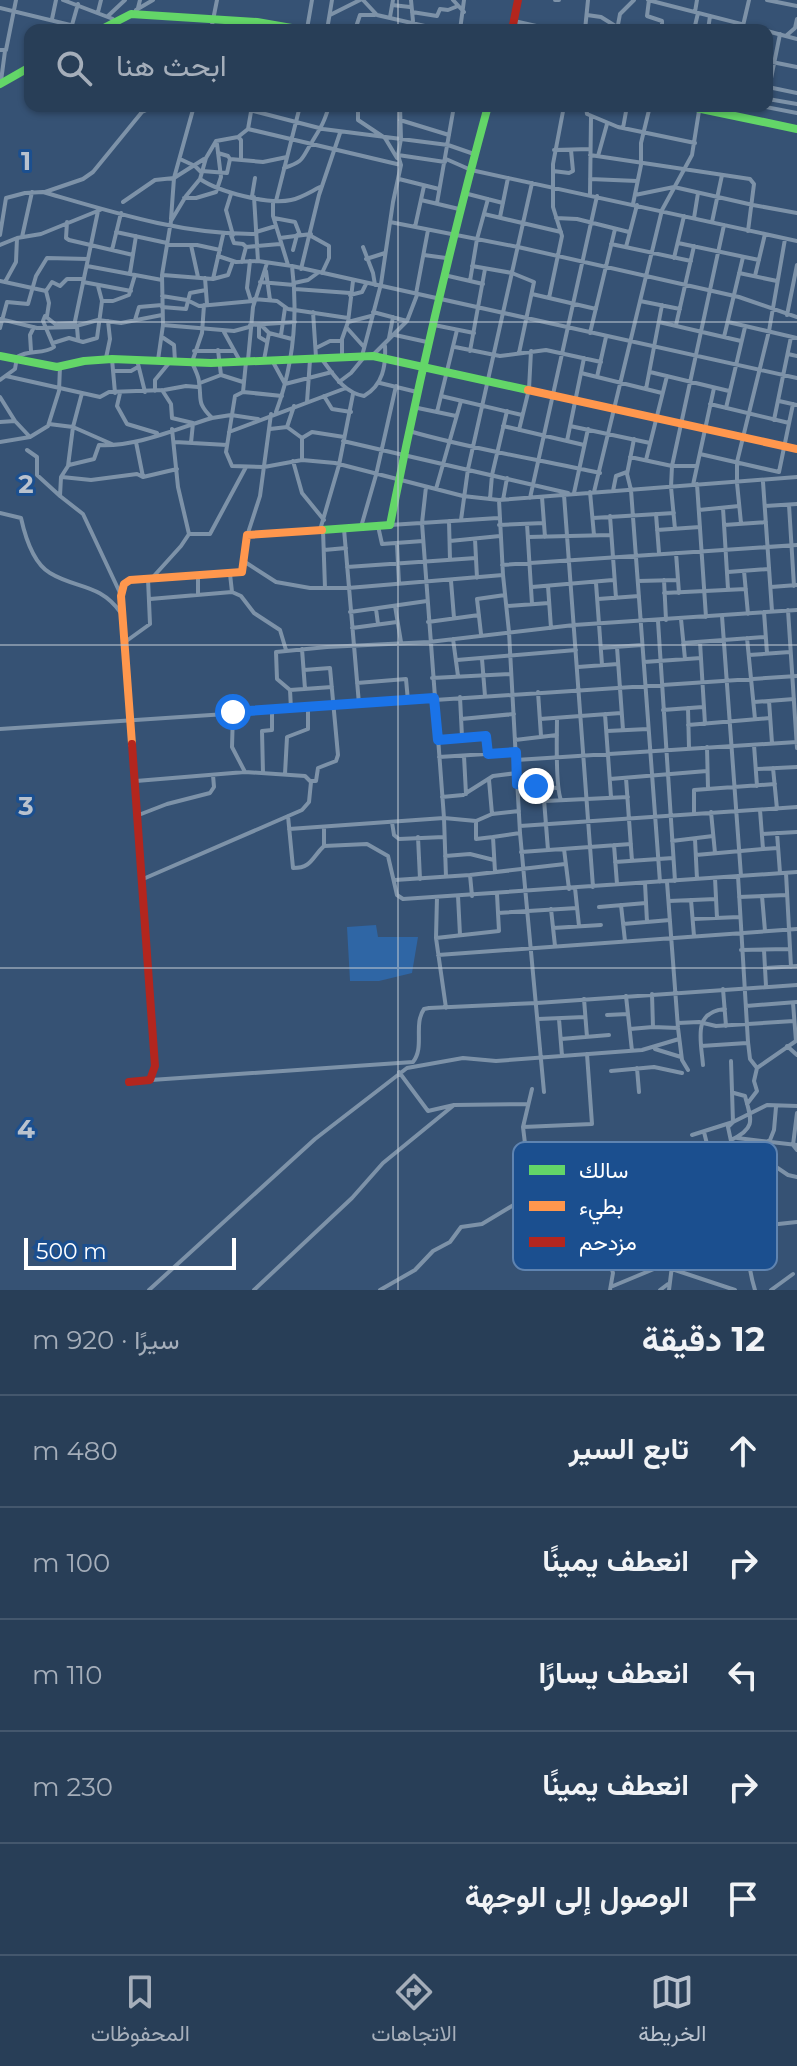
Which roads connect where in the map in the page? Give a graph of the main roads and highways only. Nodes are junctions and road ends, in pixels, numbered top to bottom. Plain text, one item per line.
1 (518, 0) edge
2 (107, 24) edge
3 (259, 24) edge
4 (513, 24) edge
5 (24, 70) edge
6 (0, 84) edge
7 (486, 112) edge
8 (732, 112) edge
9 (795, 129) edge
10 (0, 356) edge
11 (423, 366) junction
12 (797, 449) edge
13 (129, 1082) dead end

1 - 4 main road
2 - 3 main road
5 - 6 main road
7 - 11 main road
8 - 9 main road
10 - 11 main road
11 - 12 main road
11 - 13 main road

